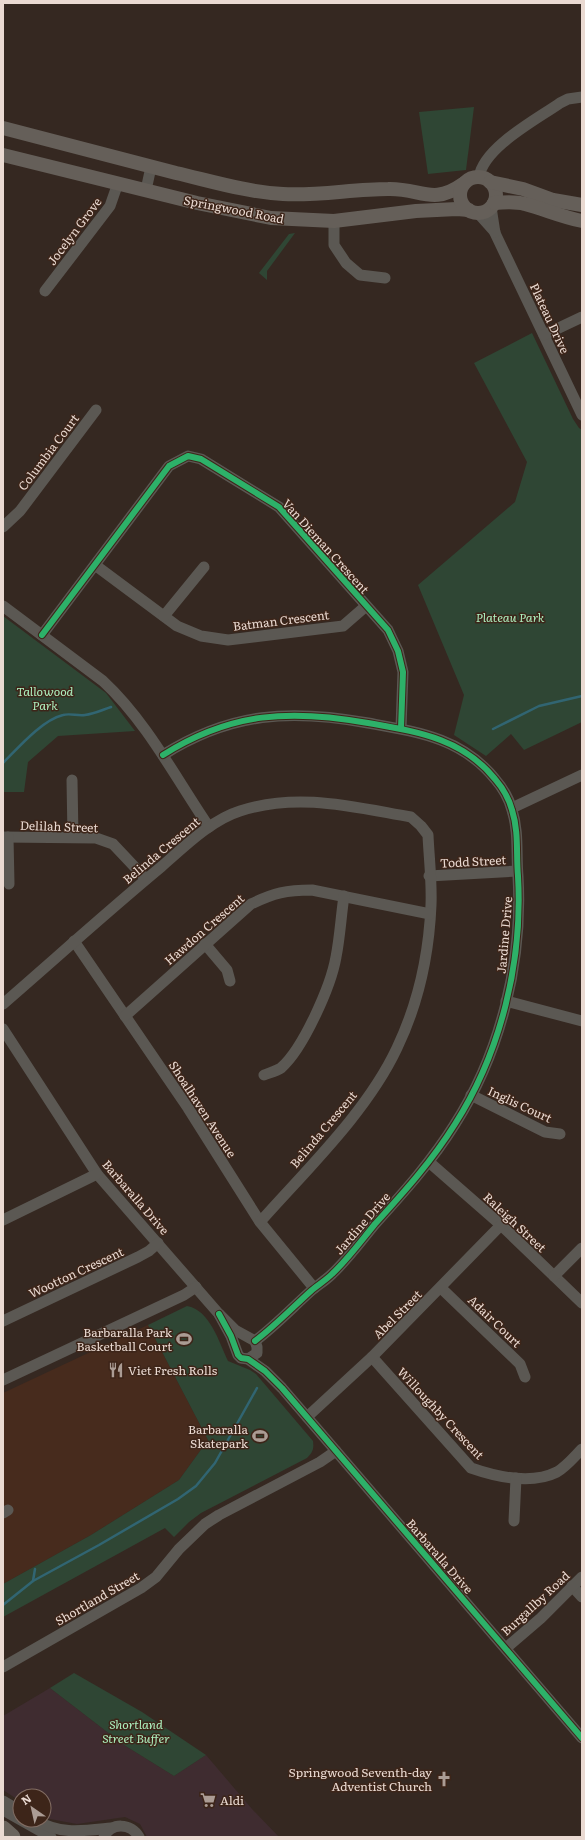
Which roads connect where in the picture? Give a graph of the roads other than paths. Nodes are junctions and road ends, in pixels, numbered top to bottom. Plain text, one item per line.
1 (582, 97) edge
2 (3, 128) edge
3 (3, 155) edge
4 (151, 167) junction
5 (484, 180) junction
6 (118, 183) junction
7 (463, 184) junction
8 (146, 190) junction
9 (492, 205) junction
10 (582, 205) edge
11 (473, 212) junction
12 (334, 221) junction
13 (582, 221) edge
14 (496, 233) junction
15 (385, 278) dead end
16 (45, 291) dead end
17 (582, 317) edge
18 (544, 335) junction
19 (96, 410) dead end
20 (582, 415) edge
21 (3, 527) edge
22 (95, 565) junction
23 (204, 567) dead end
24 (3, 606) edge
25 (366, 606) junction
26 (164, 616) junction
27 (42, 635) junction
28 (401, 728) junction
29 (163, 755) junction
30 (582, 775) edge
31 (72, 780) dead end
32 (512, 808) junction
33 (209, 827) junction
34 (5, 837) edge
35 (73, 837) junction
36 (517, 871) junction
37 (429, 876) junction
38 (146, 879) junction
39 (8, 884) dead end
40 (344, 896) junction
41 (430, 914) junction
42 (74, 941) junction
43 (205, 944) junction
44 (230, 981) dead end
45 (506, 1001) junction
46 (3, 1004) edge
47 (125, 1016) junction
48 (582, 1021) edge
49 (3, 1029) edge
50 (264, 1076) dead end
51 (471, 1095) junction
52 (560, 1134) dead end
53 (429, 1162) junction
54 (97, 1174) junction
55 (4, 1217) edge
56 (260, 1222) junction
57 (501, 1225) junction
58 (158, 1242) junction
59 (582, 1248) edge
60 (554, 1276) junction
61 (196, 1286) junction
62 (314, 1288) junction
63 (441, 1288) junction
64 (582, 1303) edge
65 (219, 1314) junction
66 (3, 1321) edge
67 (251, 1339) junction
68 (235, 1348) junction
69 (252, 1356) junction
70 (372, 1357) junction
71 (525, 1377) dead end
72 (3, 1380) edge
73 (307, 1417) junction
74 (582, 1449) edge
75 (336, 1451) junction
76 (516, 1478) junction
77 (514, 1521) dead end
78 (582, 1577) edge
79 (572, 1586) junction
80 (582, 1597) edge
81 (506, 1648) junction
82 (3, 1667) edge
83 (582, 1738) edge
84 (3, 1801) edge
85 (12, 1806) edge
86 (3, 1810) edge
87 (52, 1827) edge
88 (3, 1829) edge
89 (107, 1833) edge
90 (12, 1837) edge
91 (51, 1837) edge
92 (139, 1837) edge

1 - 5 street
2 - 4 main road, Springwood Road
3 - 6 main road, Springwood Road
4 - 7 main road, Springwood Road
4 - 8 street
5 - 7 main road
5 - 9 main road
5 - 10 main road
6 - 8 main road, Springwood Road
6 - 16 street, Jocelyn Grove
7 - 11 main road
8 - 12 main road, Springwood Road
9 - 11 main road
9 - 13 main road
9 - 14 street, Plateau Drive
11 - 12 main road, Springwood Road
11 - 14 street, Plateau Drive
12 - 15 street
14 - 18 street, Plateau Drive
17 - 18 street
18 - 20 street, Plateau Drive
19 - 21 street, Columbia Court
22 - 25 street, Van Dieman Crescent
22 - 26 street, Batman Crescent
22 - 27 street, Van Dieman Crescent
23 - 26 street
24 - 27 street
25 - 26 street, Batman Crescent
25 - 28 street, Van Dieman Crescent
27 - 29 street
28 - 29 street, Jardine Drive
28 - 32 street, Jardine Drive
29 - 33 street
30 - 32 street
31 - 35 street
32 - 36 street, Jardine Drive
33 - 37 street, Belinda Crescent
33 - 38 street, Belinda Crescent
34 - 35 street, Delilah Street
34 - 39 street
35 - 38 street, Delilah Street
36 - 37 street, Todd Street
36 - 45 street, Jardine Drive
37 - 41 street, Belinda Crescent
38 - 42 street, Belinda Crescent
40 - 41 street, Hawdon Crescent
40 - 43 street, Hawdon Crescent
40 - 50 street
41 - 56 street, Belinda Crescent
42 - 46 street, Belinda Crescent
42 - 47 street, Shoalhaven Avenue
43 - 44 street
43 - 47 street, Hawdon Crescent
45 - 48 street
45 - 51 street, Jardine Drive
47 - 56 street, Shoalhaven Avenue
49 - 54 street, Barbaralla Drive
51 - 52 street, Inglis Court
51 - 53 street, Jardine Drive
53 - 57 street, Raleigh Street
53 - 62 street, Jardine Drive
54 - 55 street
54 - 58 street, Barbaralla Drive
56 - 62 street, Shoalhaven Avenue
57 - 60 street, Raleigh Street
57 - 63 street, Abel Street
58 - 61 street, Barbaralla Drive
58 - 66 street, Wootton Crescent
59 - 60 street
60 - 64 street, Raleigh Street
61 - 65 street, Barbaralla Drive
61 - 72 street
62 - 67 street, Jardine Drive
63 - 70 street, Abel Street
63 - 71 street, Adair Court
65 - 67 street, Barbaralla Drive
65 - 68 street, Barbaralla Drive
67 - 68 street
67 - 69 street
68 - 69 street, Barbaralla Drive
69 - 73 street, Barbaralla Drive
70 - 73 street, Abel Street
70 - 76 street, Willoughby Crescent
73 - 75 street, Barbaralla Drive
74 - 76 street, Willoughby Crescent
75 - 81 street, Barbaralla Drive
75 - 82 street, Shortland Street
76 - 77 street
78 - 79 street, Burgallby Road
79 - 80 street
79 - 81 street, Burgallby Road
81 - 83 street, Barbaralla Drive
84 - 85 street
86 - 91 street
87 - 89 street
88 - 90 highway
89 - 92 street

